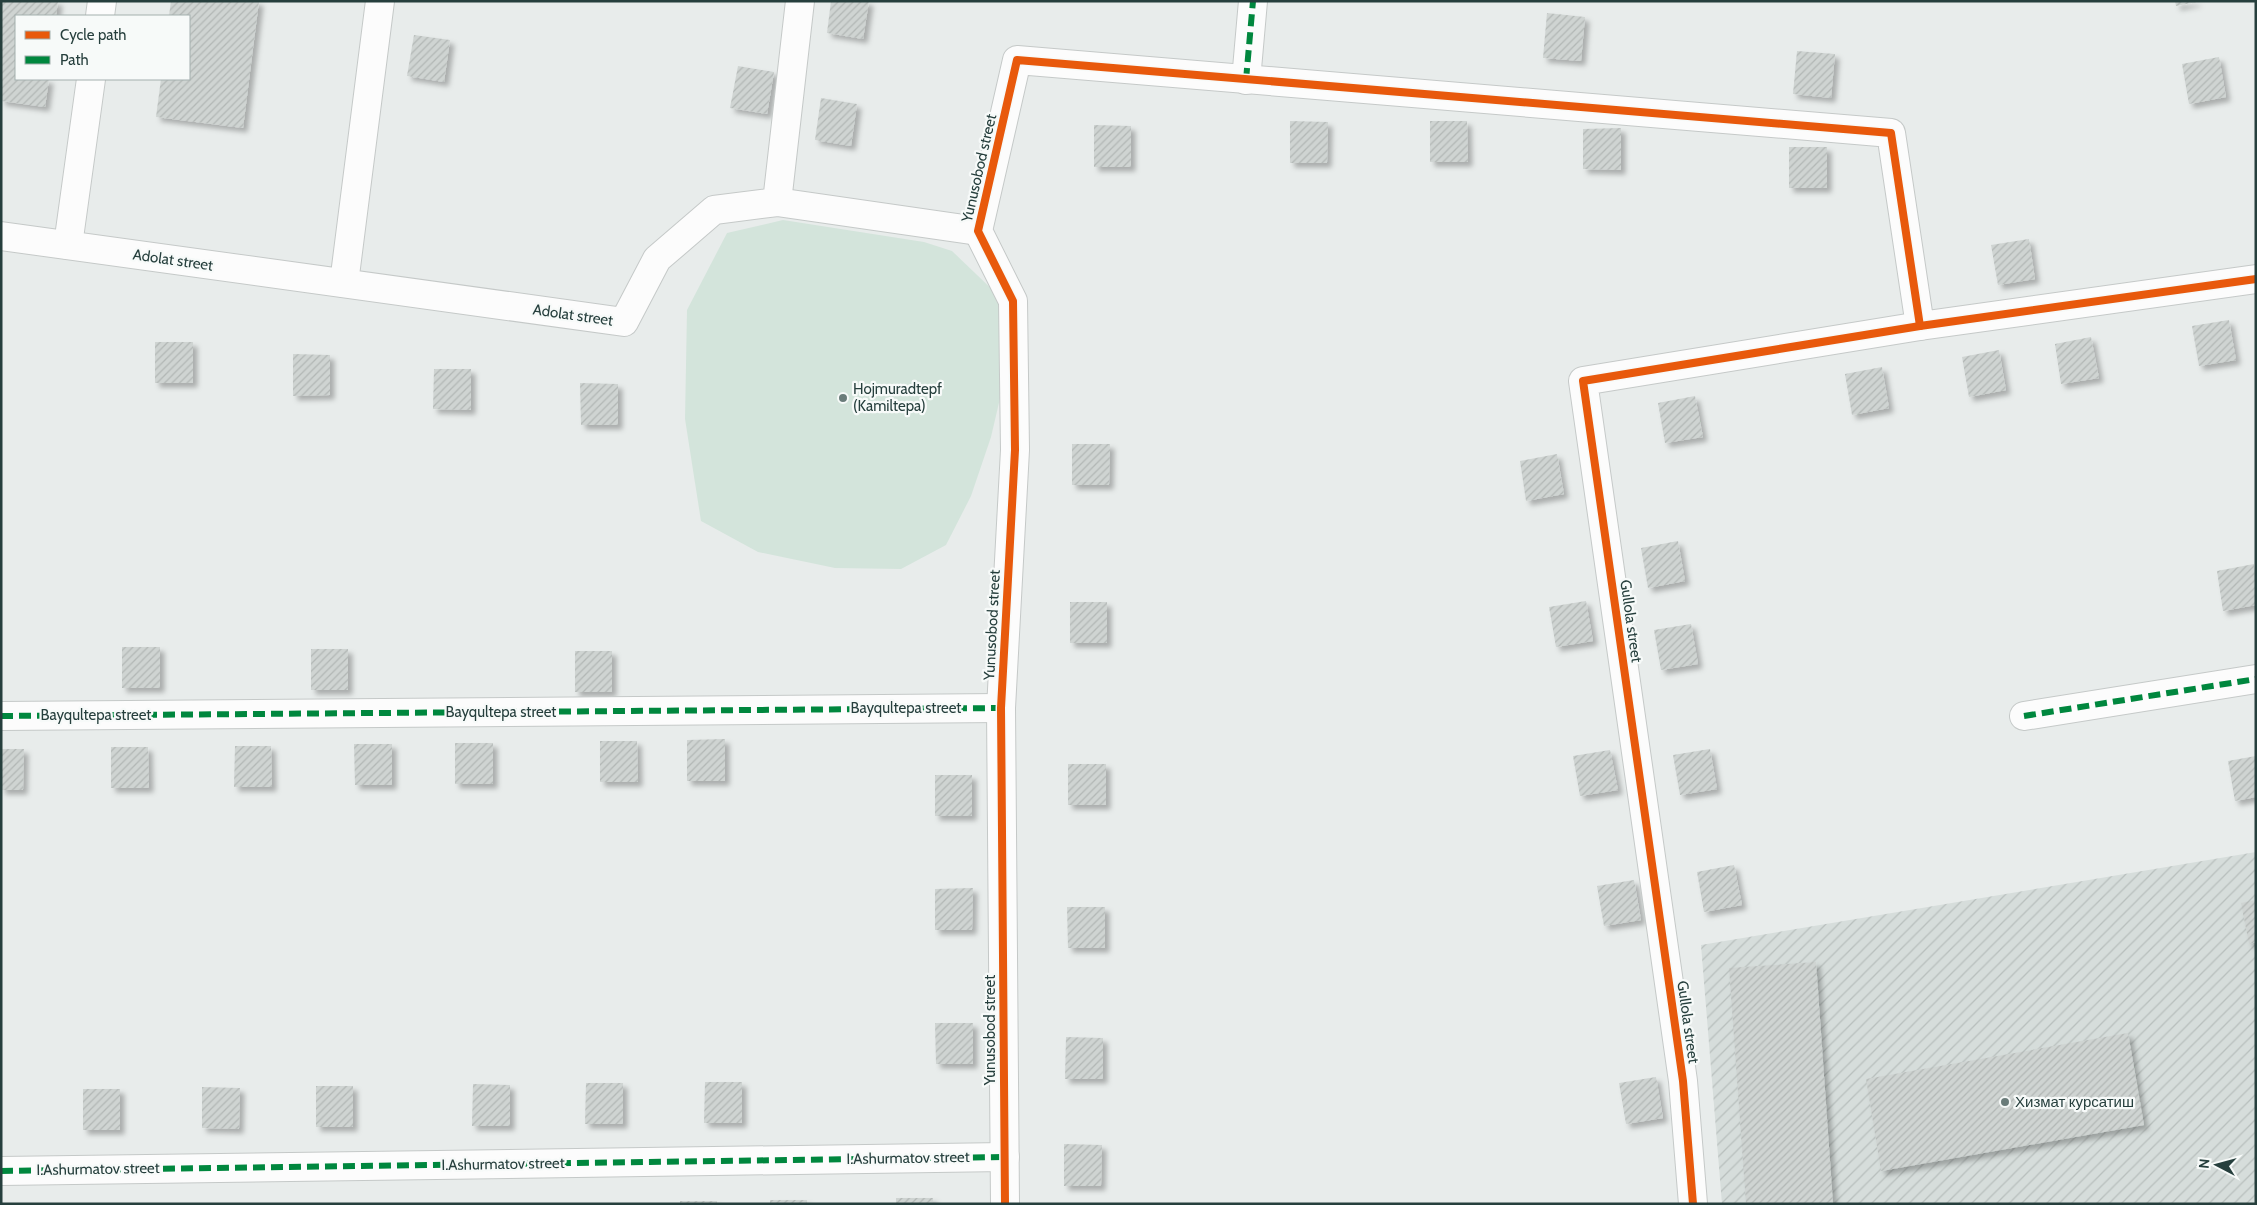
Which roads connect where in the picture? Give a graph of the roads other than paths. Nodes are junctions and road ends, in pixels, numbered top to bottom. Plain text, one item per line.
1 (102, 1) edge
2 (380, 1) edge
3 (800, 1) edge
4 (1254, 1) edge
5 (100, 15) edge
6 (91, 80) edge
7 (1246, 80) junction
8 (777, 202) junction
9 (978, 231) junction
10 (1, 236) edge
11 (68, 245) junction
12 (2256, 279) edge
13 (344, 284) junction
14 (1920, 326) junction
15 (2256, 680) edge
16 (1001, 708) junction
17 (1, 716) edge
18 (2024, 716) dead end
19 (1005, 1156) junction
20 (1, 1170) edge
21 (1005, 1204) edge
22 (1693, 1204) edge

1 - 5 street
2 - 13 street
3 - 8 street
4 - 7 street
6 - 11 street
7 - 9 street, Yunusobod street
7 - 14 street
8 - 9 street
8 - 13 street, Adolat street
9 - 16 street, Yunusobod street
10 - 11 street, Adolat street
11 - 13 street, Adolat street
12 - 14 street
14 - 22 street, Gullola street
15 - 18 street
16 - 17 street, Bayqultepa street
16 - 19 street, Yunusobod street
19 - 20 street, I.Ashurmatov street
19 - 21 street, Yunusobod street

